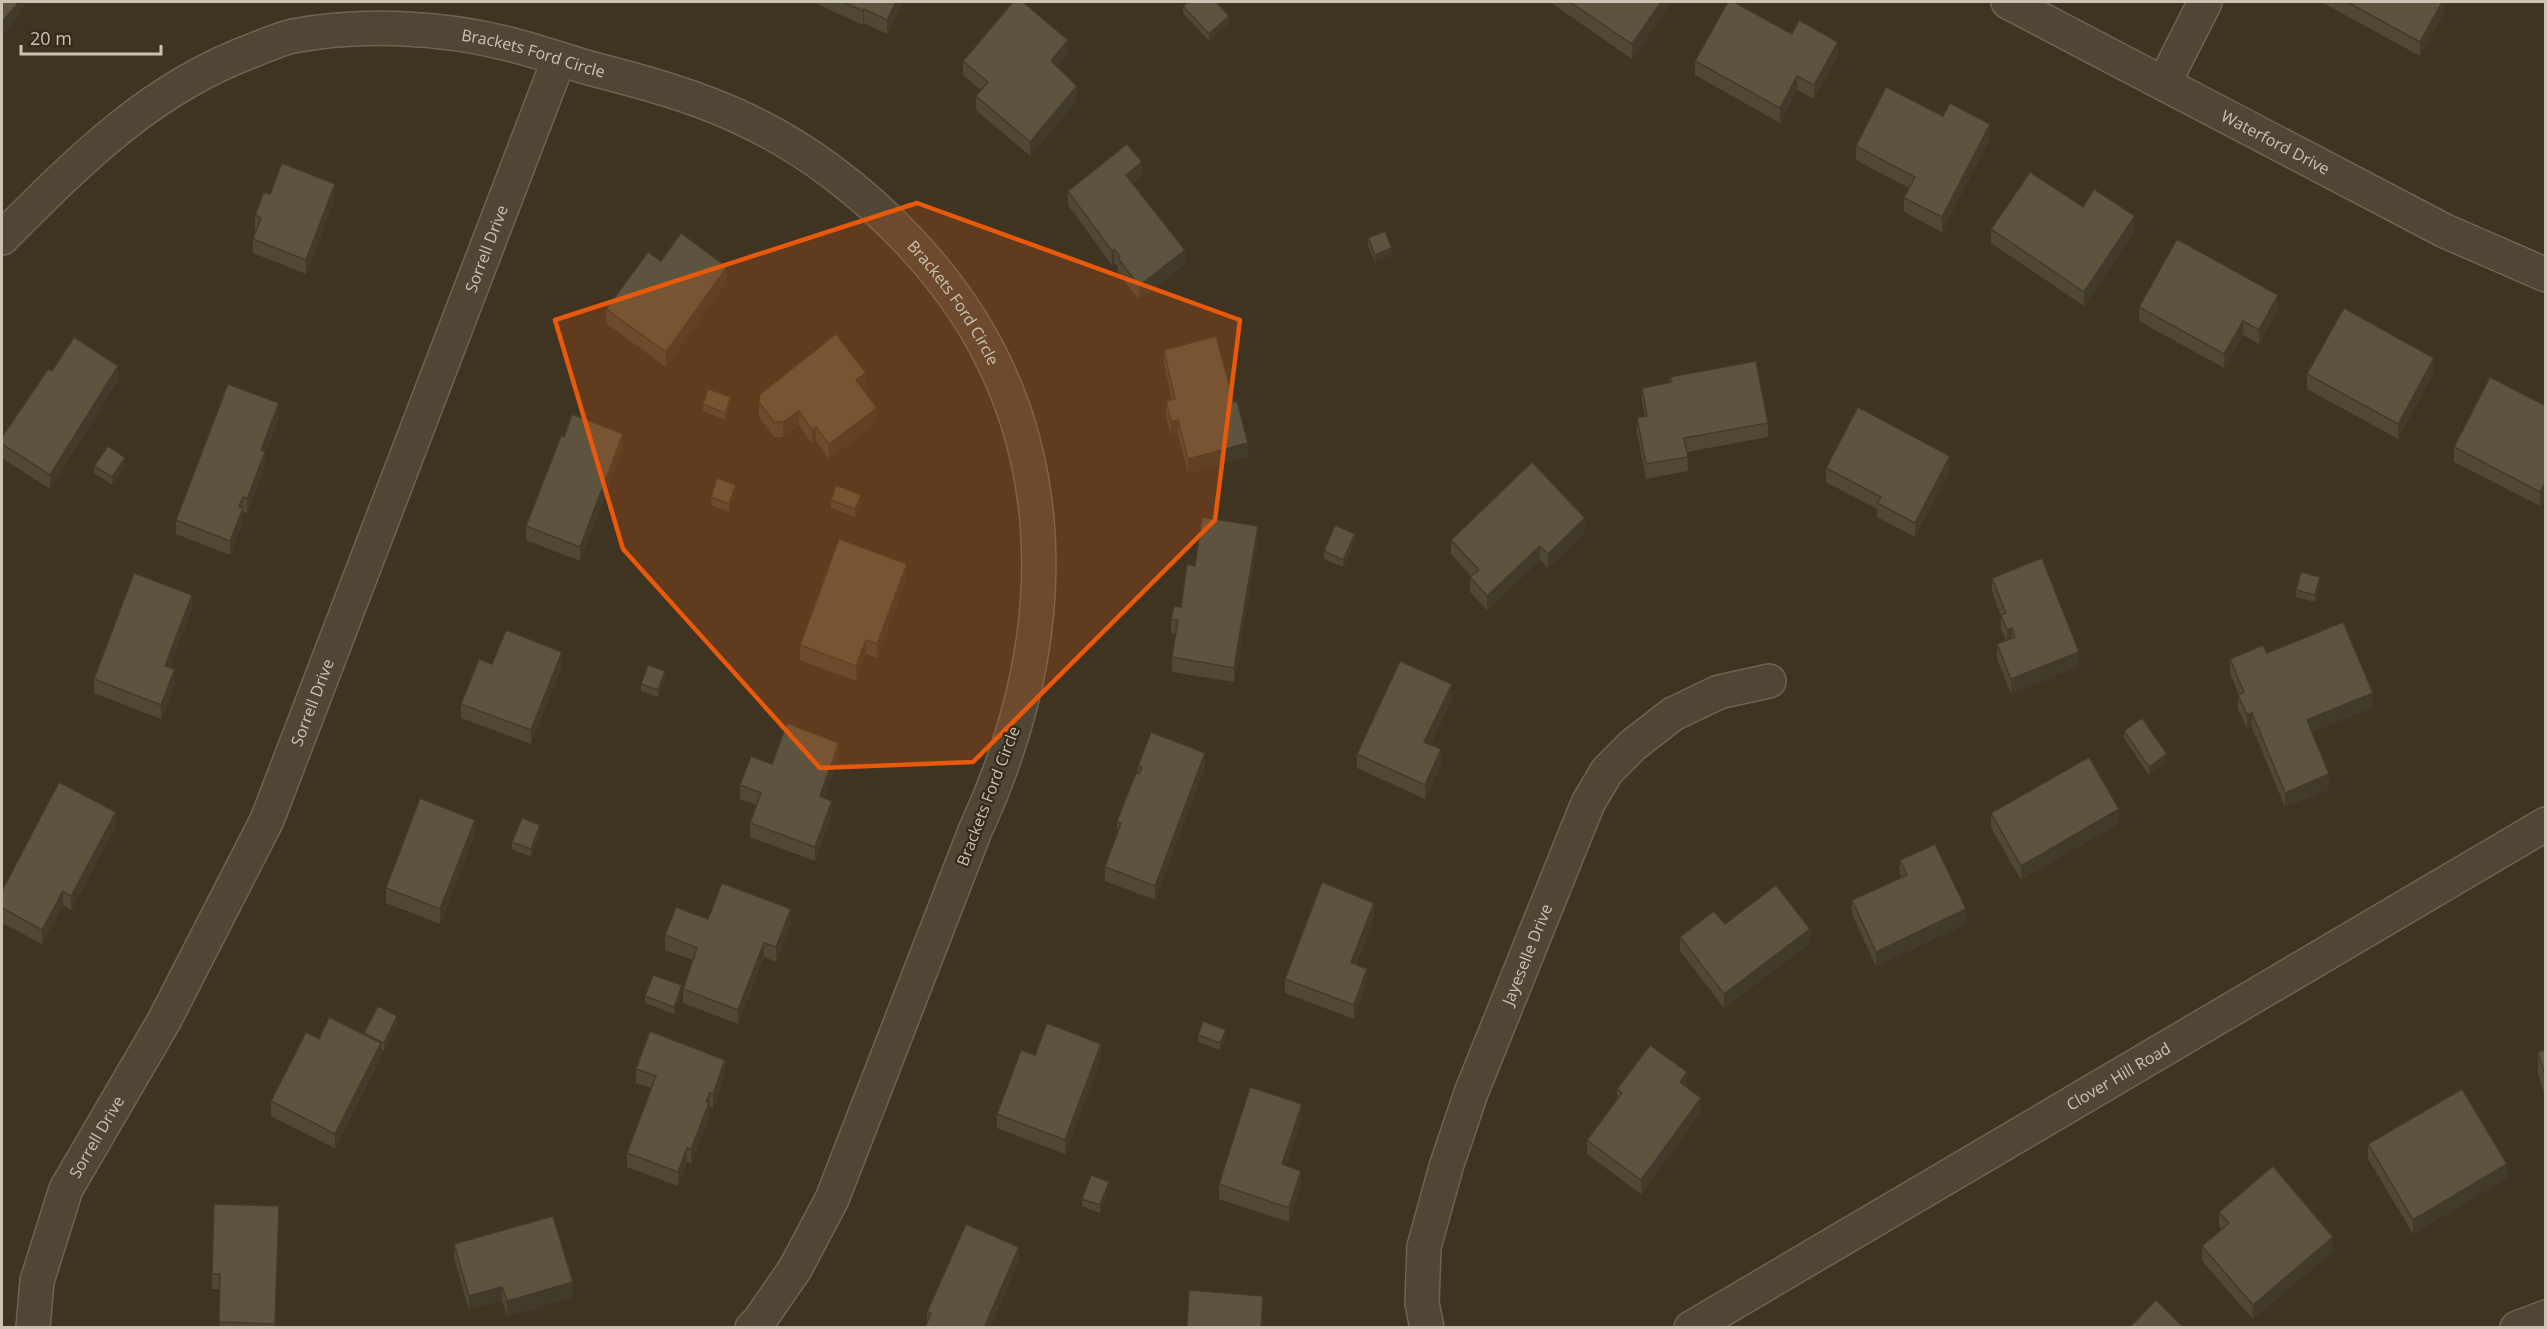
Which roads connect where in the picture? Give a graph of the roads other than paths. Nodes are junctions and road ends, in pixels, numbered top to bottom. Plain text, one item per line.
1 (2008, 2) edge
2 (2205, 2) edge
3 (559, 59) junction
4 (2164, 83) junction
5 (2, 238) edge
6 (2546, 275) edge
7 (1769, 681) dead end
8 (2546, 825) edge
9 (2546, 1317) edge
10 (33, 1328) edge
11 (752, 1328) edge
12 (1427, 1328) edge
13 (1690, 1328) edge
14 (2517, 1328) edge

1 - 4 street, Waterford Drive
2 - 4 street
3 - 5 street, Brackets Ford Circle
3 - 10 street, Sorrell Drive
3 - 11 street, Brackets Ford Circle
4 - 6 street, Waterford Drive
7 - 12 street, Jayeselle Drive
8 - 13 street, Clover Hill Road
9 - 14 street

